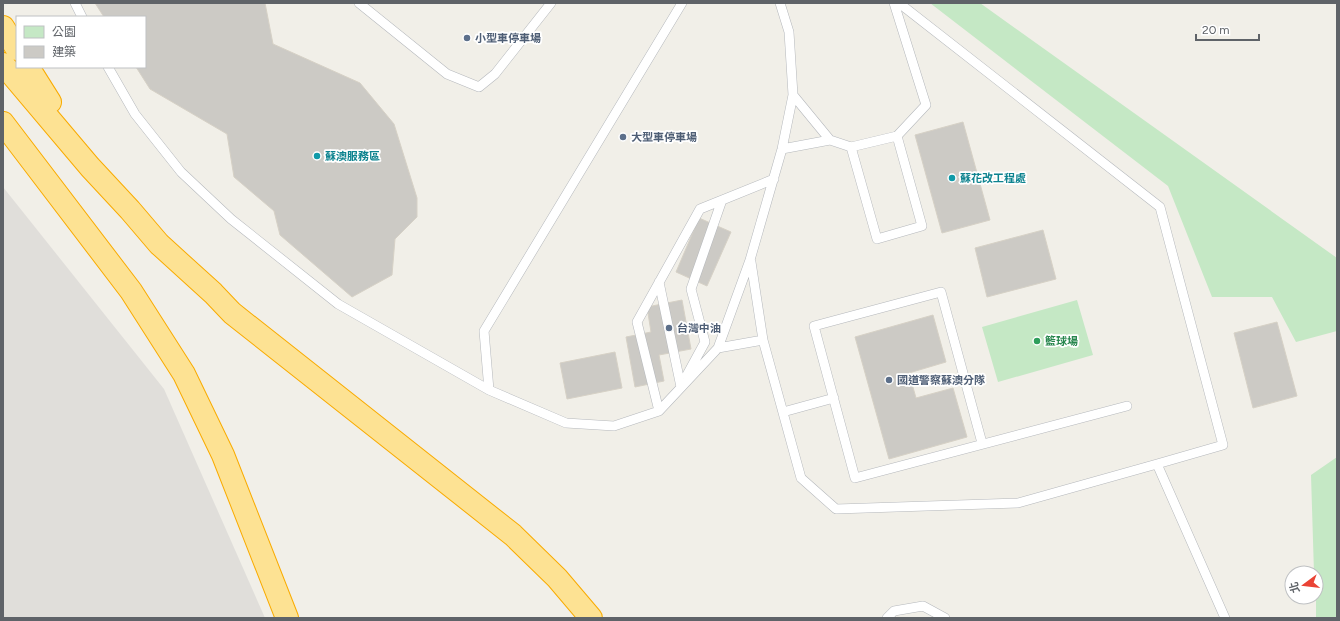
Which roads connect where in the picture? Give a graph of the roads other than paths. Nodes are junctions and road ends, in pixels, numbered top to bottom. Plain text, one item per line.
1 (75, 3) edge
2 (359, 3) edge
3 (551, 3) edge
4 (682, 3) edge
5 (780, 3) edge
6 (894, 3) edge
7 (899, 3) edge
8 (82, 16) edge
9 (3, 27) edge
10 (16, 47) edge
11 (3, 64) edge
12 (29, 68) edge
13 (109, 68) edge
14 (793, 95) junction
15 (3, 123) edge
16 (897, 136) junction
17 (830, 140) junction
18 (3, 145) edge
19 (851, 147) junction
20 (782, 149) junction
21 (90, 167) junction
22 (774, 179) junction
23 (722, 200) junction
24 (750, 260) junction
25 (659, 282) junction
26 (131, 291) junction
27 (763, 340) junction
28 (718, 348) junction
29 (681, 387) junction
30 (489, 390) junction
31 (834, 398) junction
32 (1127, 406) dead end
33 (659, 411) junction
34 (783, 412) junction
35 (982, 443) junction
36 (1157, 464) junction
37 (287, 618) edge
38 (591, 618) edge
39 (886, 618) edge
40 (946, 618) edge
41 (1226, 618) edge

1 - 8 lane
2 - 3 lane
4 - 30 lane
5 - 14 lane
6 - 16 lane
7 - 36 lane
9 - 10 highway
11 - 21 highway
12 - 21 highway
13 - 30 lane
14 - 17 lane
14 - 20 lane
15 - 26 highway
16 - 19 lane
16 - 19 lane
17 - 19 lane
17 - 20 lane
18 - 26 highway
20 - 22 lane
21 - 38 highway
22 - 23 lane
22 - 24 lane
23 - 25 lane
23 - 29 lane
24 - 27 lane
24 - 28 lane
25 - 29 lane
25 - 33 lane
26 - 37 highway
27 - 28 lane
27 - 34 lane
28 - 29 lane
29 - 33 lane
30 - 33 lane
31 - 34 lane
31 - 35 lane
31 - 35 lane
32 - 35 lane
34 - 36 lane
36 - 41 lane
39 - 40 lane

